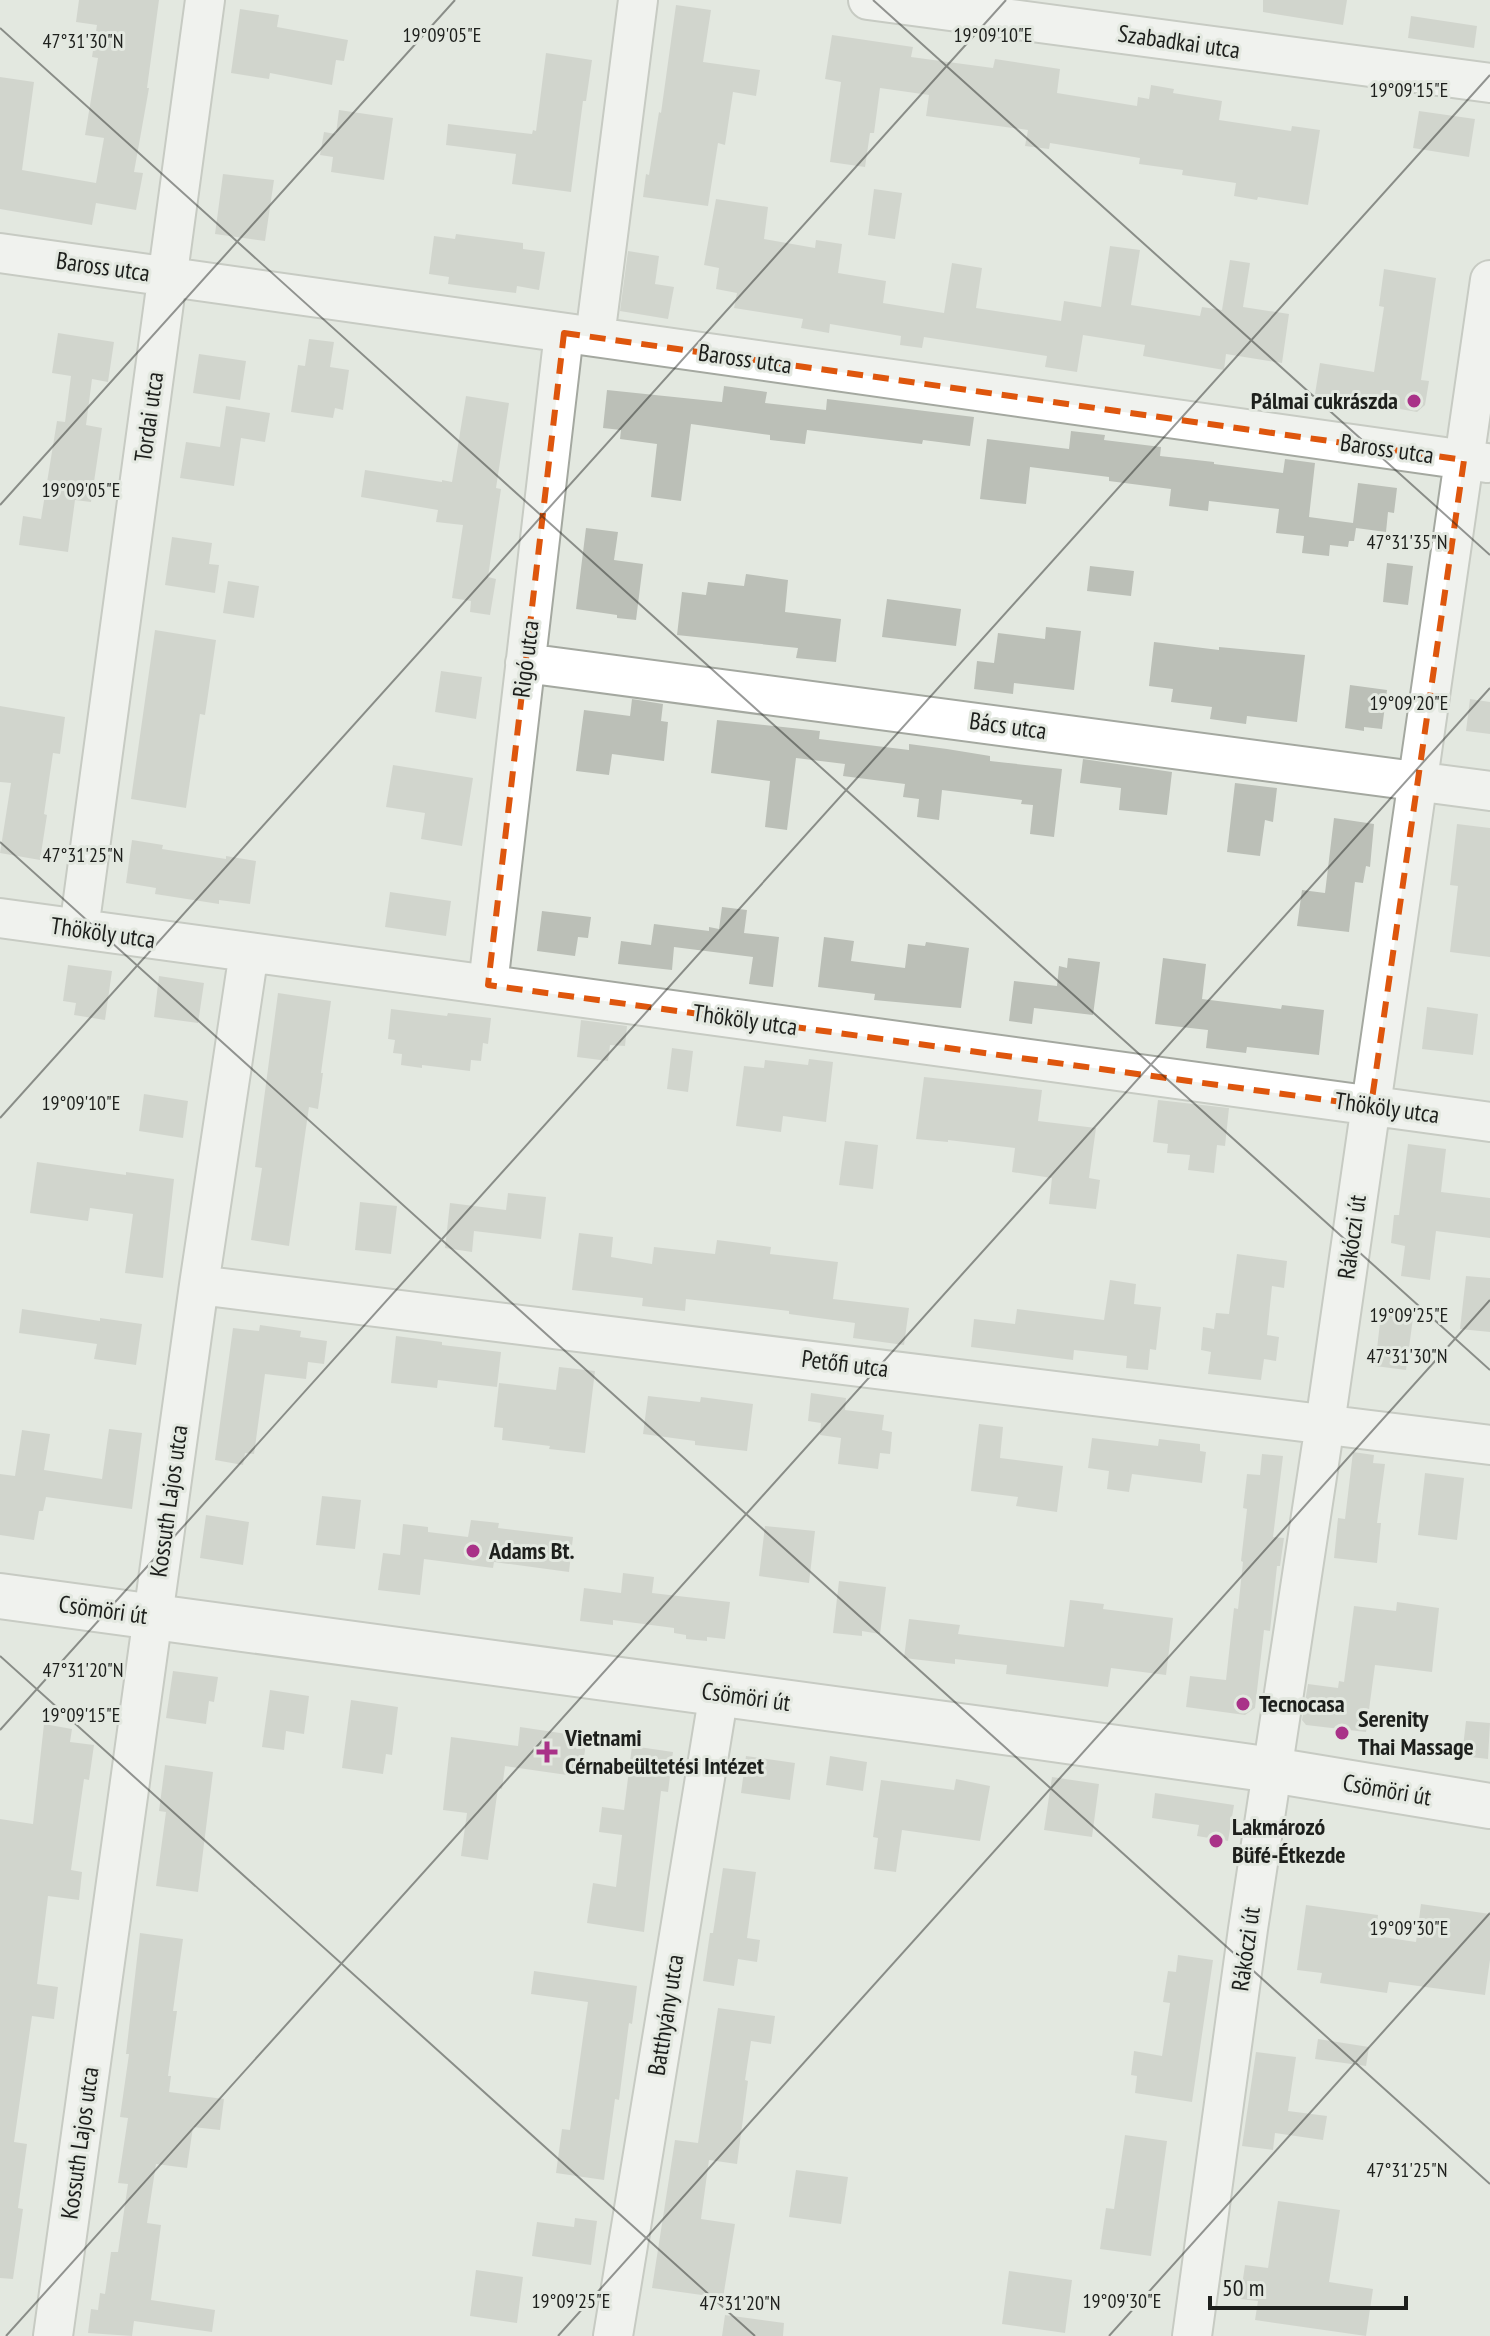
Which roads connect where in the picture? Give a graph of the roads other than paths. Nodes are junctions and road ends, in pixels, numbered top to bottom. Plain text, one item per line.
1 (205, 0) edge
2 (638, 0) edge
3 (868, 0) edge
4 (1490, 83) edge
5 (0, 253) edge
6 (169, 277) junction
7 (1490, 280) edge
8 (579, 335) junction
9 (1477, 462) edge
10 (525, 663) junction
11 (1417, 780) junction
12 (1490, 791) edge
13 (0, 918) edge
14 (79, 929) junction
15 (249, 952) junction
16 (488, 985) junction
17 (1371, 1106) junction
18 (1490, 1122) edge
19 (199, 1285) junction
20 (1325, 1424) junction
21 (1490, 1445) edge
22 (0, 1596) edge
23 (153, 1618) junction
24 (719, 1693) junction
25 (1272, 1770) junction
26 (1490, 1806) edge
27 (53, 2336) edge
28 (613, 2336) edge
29 (1192, 2336) edge

1 - 6 street, Tordai utca
2 - 8 street, Rigó utca
3 - 4 street, Szabadkai utca
5 - 6 street, Baross utca
6 - 8 street, Baross utca
6 - 14 street, Tordai utca
7 - 9 street, Rákóczi út
8 - 9 street, Baross utca
8 - 10 street, Rigó utca
9 - 11 street, Rákóczi út
10 - 11 street, Bács utca
10 - 16 street, Rigó utca
11 - 12 street, Bács utca
11 - 17 street, Rákóczi út
13 - 14 street, Thököly utca
14 - 15 street, Thököly utca
15 - 16 street, Thököly utca
15 - 19 street, Kossuth Lajos utca
16 - 17 street, Thököly utca
17 - 18 street, Thököly utca
17 - 20 street, Rákóczi út
19 - 20 street, Petőfi utca
19 - 23 street, Kossuth Lajos utca
20 - 21 street, Petőfi utca
20 - 25 street, Rákóczi út
22 - 23 main road, Csömöri út
23 - 24 main road, Csömöri út
23 - 27 street, Kossuth Lajos utca
24 - 25 main road, Csömöri út
24 - 28 street, Batthyány utca
25 - 26 main road, Csömöri út
25 - 29 street, Rákóczi út

